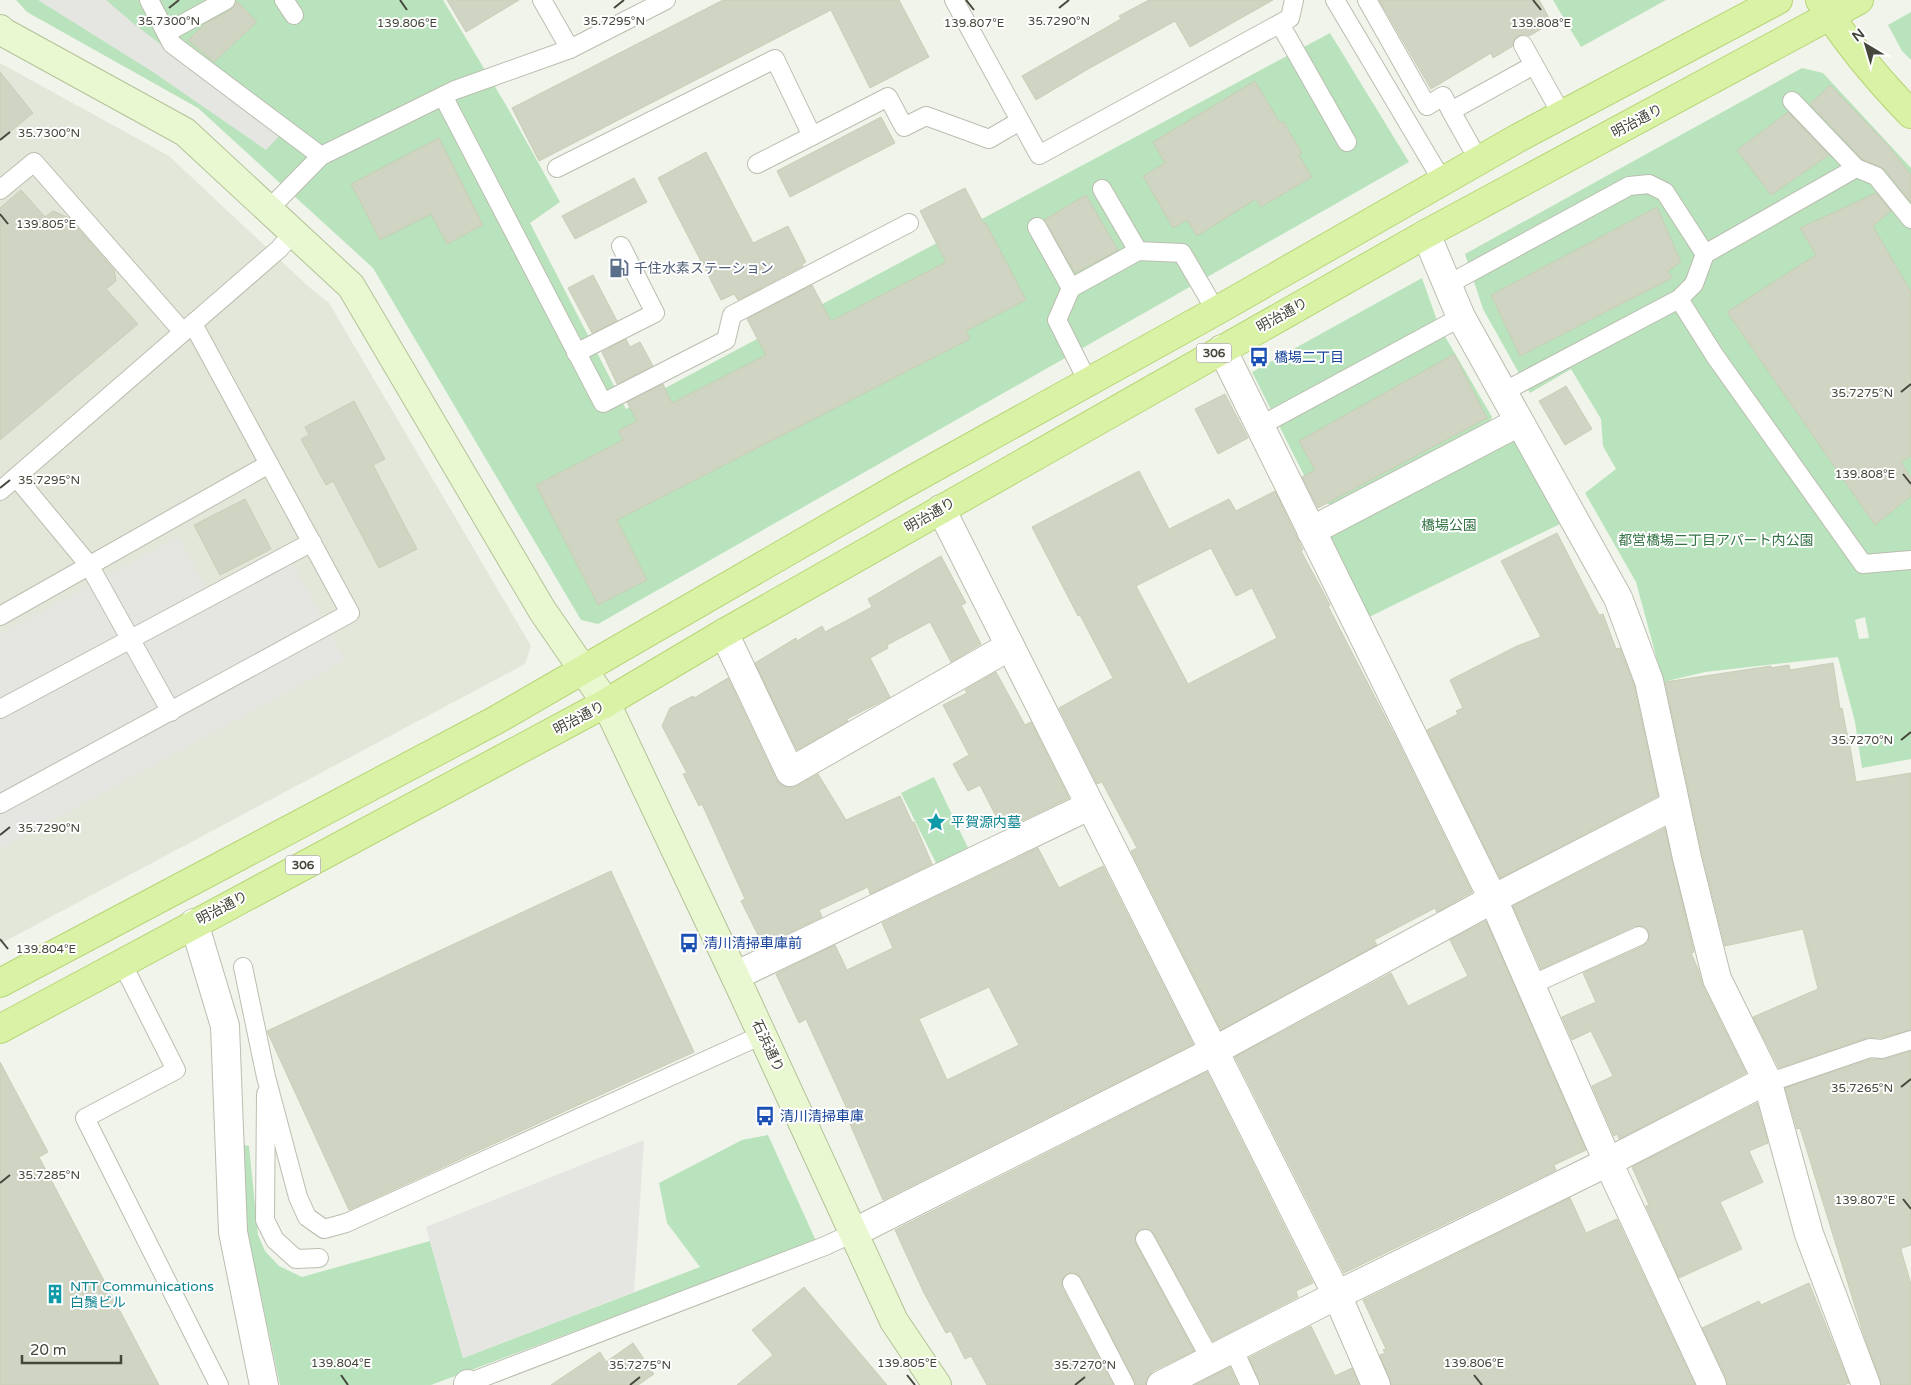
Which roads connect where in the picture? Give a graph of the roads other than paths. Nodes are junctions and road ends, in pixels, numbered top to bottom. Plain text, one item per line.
1 (149, 0) edge
2 (226, 0) edge
3 (284, 0) edge
4 (542, 0) edge
5 (666, 0) edge
6 (954, 0) edge
7 (1294, 0) edge
8 (1335, 0) edge
9 (1367, 0) edge
10 (1778, 0) edge
11 (1859, 0) edge
12 (1825, 8) edge
13 (294, 15) dead end
14 (1280, 24) junction
15 (1, 32) edge
16 (166, 33) junction
17 (1523, 45) dead end
18 (570, 49) junction
19 (1534, 65) junction
20 (444, 96) junction
21 (1792, 101) dead end
22 (1451, 111) junction
23 (1911, 114) edge
24 (1562, 115) junction
25 (1020, 121) junction
26 (812, 136) junction
27 (1347, 142) dead end
28 (321, 156) junction
29 (1478, 161) junction
30 (757, 164) dead end
31 (556, 168) dead end
32 (1856, 168) junction
33 (1443, 182) junction
34 (1102, 189) dead end
35 (0, 190) edge
36 (268, 210) junction
37 (1911, 219) edge
38 (909, 223) dead end
39 (1037, 226) dead end
40 (293, 233) junction
41 (1426, 234) junction
42 (621, 246) dead end
43 (1138, 251) junction
44 (1705, 254) junction
45 (1447, 285) junction
46 (1070, 288) junction
47 (1679, 299) junction
48 (1216, 311) junction
49 (1461, 317) junction
50 (188, 328) junction
51 (1222, 348) junction
52 (576, 353) junction
53 (1088, 382) junction
54 (1503, 392) junction
55 (1519, 422) junction
56 (1260, 426) junction
57 (269, 464) junction
58 (16, 477) junction
59 (0, 491) edge
60 (941, 509) junction
61 (1310, 531) junction
62 (312, 542) junction
63 (1911, 560) edge
64 (89, 565) junction
65 (0, 616) edge
66 (724, 633) junction
67 (130, 639) junction
68 (1010, 646) junction
69 (583, 669) junction
70 (606, 703) junction
71 (0, 709) edge
72 (171, 712) junction
73 (0, 804) edge
74 (1675, 805) junction
75 (1090, 806) junction
76 (1493, 900) junction
77 (194, 923) junction
78 (1638, 936) dead end
79 (122, 962) junction
80 (242, 967) dead end
81 (735, 976) junction
82 (0, 983) edge
83 (1531, 985) junction
84 (0, 1028) edge
85 (762, 1035) junction
86 (1911, 1040) edge
87 (1214, 1051) junction
88 (266, 1077) junction
89 (1768, 1082) junction
90 (1608, 1162) junction
91 (853, 1233) junction
92 (1145, 1239) dead end
93 (318, 1258) dead end
94 (1072, 1283) dead end
95 (1336, 1295) junction
96 (1222, 1354) junction
97 (930, 1383) edge
98 (219, 1385) edge
99 (264, 1385) edge
100 (466, 1385) edge
101 (1125, 1385) edge
102 (1161, 1385) edge
103 (1250, 1385) edge
104 (1376, 1385) edge
105 (1712, 1385) edge
106 (1866, 1385) edge

1 - 16 lane
2 - 16 lane
3 - 13 lane
4 - 18 lane
5 - 18 lane
6 - 25 lane
7 - 14 lane
8 - 33 lane
9 - 22 lane
10 - 24 main road, 306
11 - 12 main road, 明治通り / 306
12 - 23 main road
12 - 41 main road, 明治通り / 306
14 - 25 lane
14 - 27 lane
15 - 36 street, 石浜通り
16 - 28 lane
17 - 19 lane
18 - 20 lane
19 - 22 lane
19 - 24 lane
20 - 28 lane
20 - 52 lane
21 - 32 lane
22 - 29 lane
24 - 29 main road, 306
25 - 26 lane
26 - 30 lane
26 - 31 lane
28 - 36 lane
29 - 33 main road, 306
32 - 37 lane
32 - 44 lane
33 - 48 main road, 306
34 - 43 lane
35 - 50 lane
36 - 40 street, 石浜通り
38 - 52 lane
39 - 46 lane
40 - 50 lane
40 - 69 street, 石浜通り
41 - 45 street
41 - 51 main road, 明治通り / 306
42 - 52 lane
43 - 46 lane
43 - 48 lane
44 - 45 lane
44 - 47 lane
45 - 49 street
46 - 53 lane
47 - 54 lane
47 - 63 lane
48 - 53 main road, 306
49 - 54 street
49 - 56 lane
50 - 57 lane
50 - 58 lane
51 - 56 street
51 - 60 main road, 明治通り / 306
53 - 69 main road, 306
54 - 55 street
55 - 61 street
55 - 74 street
56 - 61 street
57 - 62 lane
57 - 64 lane
58 - 59 lane
58 - 64 lane
60 - 66 main road, 明治通り / 306
60 - 68 street
61 - 76 street
62 - 67 lane
62 - 72 lane
64 - 65 lane
64 - 67 lane
66 - 68 street
66 - 70 main road, 明治通り / 306
67 - 71 lane
67 - 72 lane
68 - 75 street
69 - 70 street, 石浜通り
69 - 82 main road, 306
70 - 77 main road, 明治通り / 306
70 - 81 street, 石浜通り
72 - 73 lane
74 - 76 street
74 - 89 street
75 - 81 street
75 - 87 street
76 - 83 street
76 - 87 street
77 - 79 main road, 明治通り / 306
77 - 99 street
78 - 83 lane
79 - 84 main road, 明治通り / 306
79 - 98 lane
80 - 88 lane
81 - 85 street, 石浜通り
83 - 90 street
85 - 88 lane
85 - 91 street, 石浜通り
86 - 89 lane
87 - 91 street
87 - 95 street
88 - 93 lane
89 - 90 street
89 - 106 street
90 - 95 street
90 - 105 street
91 - 97 street, 石浜通り
91 - 100 lane
92 - 96 lane
94 - 101 lane
95 - 96 street
95 - 104 street
96 - 102 street
96 - 103 lane

